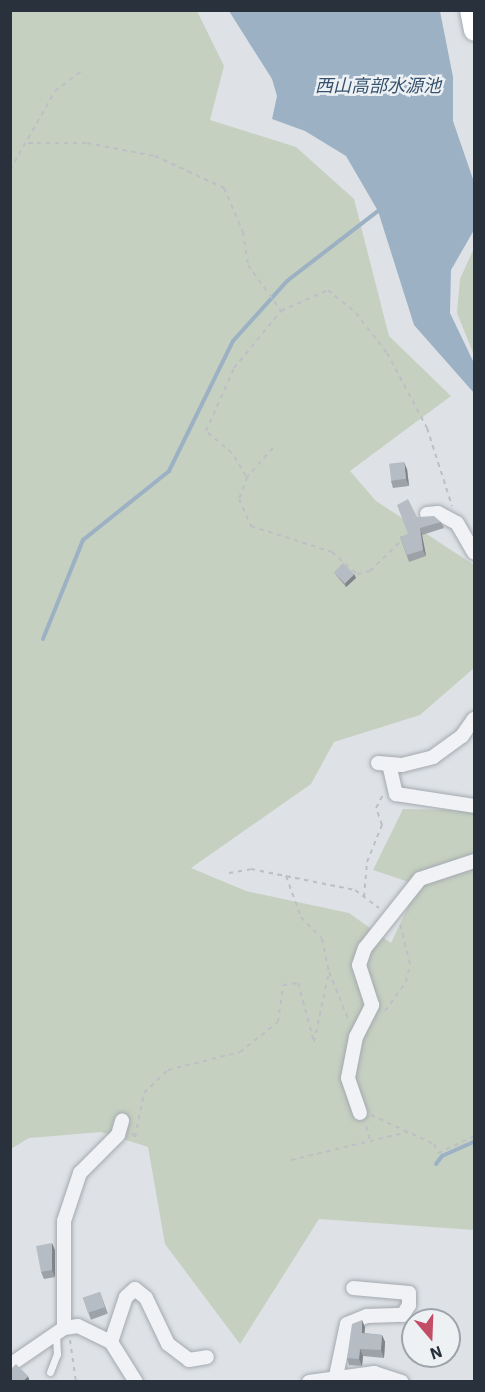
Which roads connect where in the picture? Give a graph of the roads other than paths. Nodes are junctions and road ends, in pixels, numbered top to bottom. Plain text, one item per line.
1 (470, 10) edge
2 (474, 31) edge
3 (427, 514) edge
4 (474, 553) edge
5 (474, 719) edge
6 (474, 806) edge
7 (474, 861) edge
8 (359, 1111) road end
9 (122, 1121) road end
10 (353, 1288) dead end
11 (60, 1330) junction
12 (111, 1342) junction
13 (207, 1358) dead end
14 (10, 1365) edge
15 (50, 1372) dead end
16 (336, 1376) junction
17 (136, 1382) edge
18 (309, 1382) edge
19 (402, 1382) edge

1 - 2 main road
3 - 4 street
5 - 6 street
7 - 8 street
9 - 11 street
10 - 16 street
11 - 12 street
11 - 14 street
11 - 15 lane
12 - 13 street
12 - 17 street
16 - 18 street
16 - 19 street

